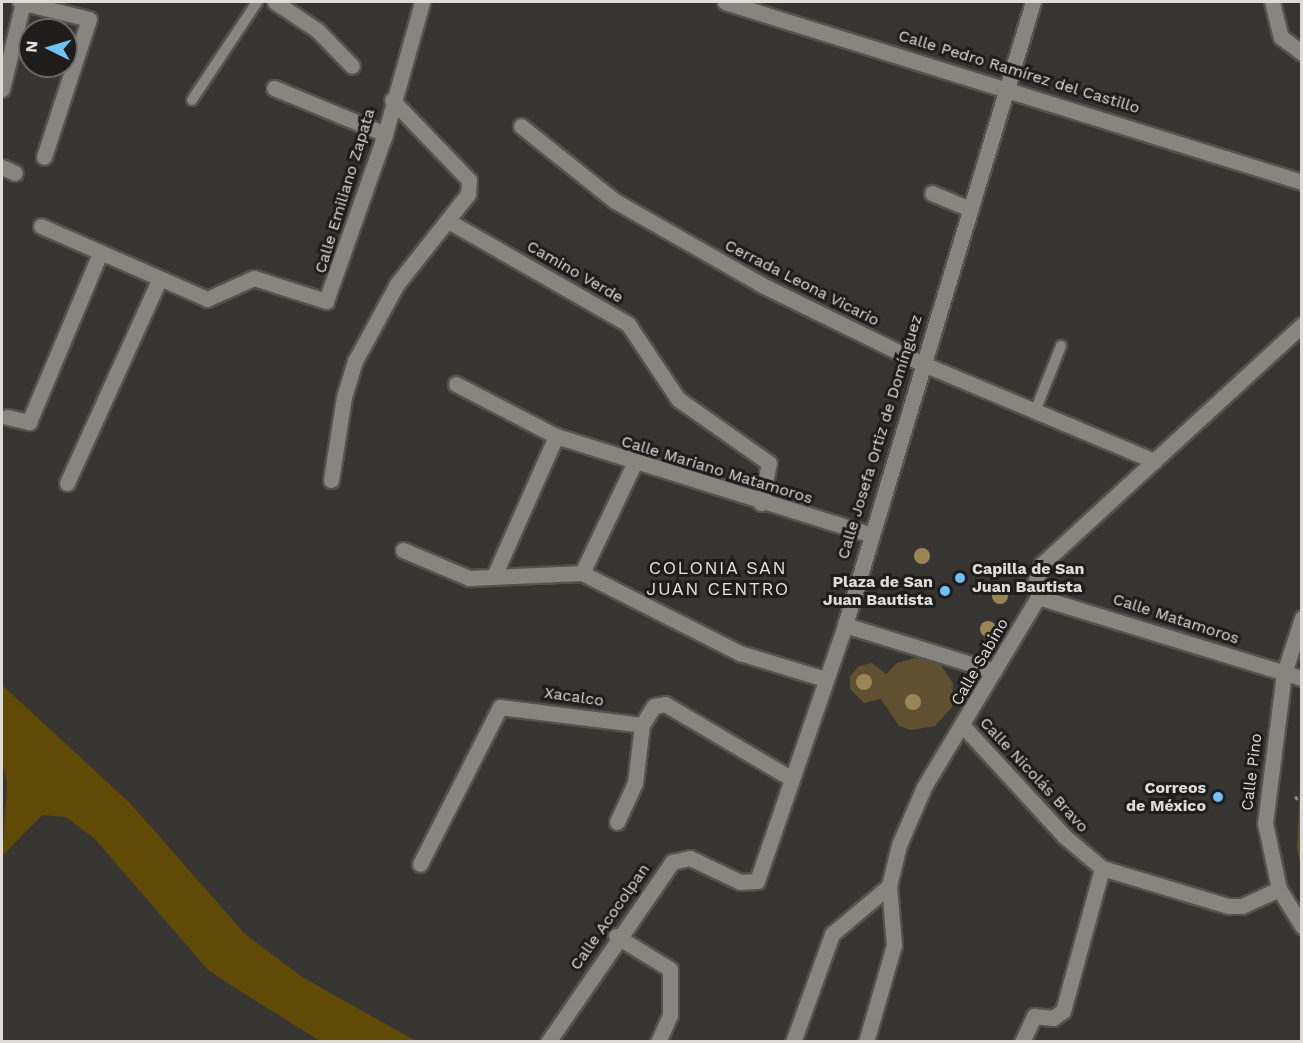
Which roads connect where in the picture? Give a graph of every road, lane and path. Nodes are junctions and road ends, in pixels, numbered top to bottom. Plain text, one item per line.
1 (22, 2) edge
2 (257, 2) edge
3 (275, 2) edge
4 (422, 2) edge
5 (725, 2) edge
6 (1033, 2) edge
7 (1272, 2) edge
8 (1302, 53) edge
9 (352, 66) dead end
10 (1007, 86) junction
11 (274, 88) dead end
12 (2, 89) edge
13 (192, 100) dead end
14 (392, 100) junction
15 (521, 126) dead end
16 (385, 134) junction
17 (44, 157) dead end
18 (1302, 182) edge
19 (932, 193) dead end
20 (968, 208) junction
21 (450, 222) junction
22 (41, 226) dead end
23 (100, 253) junction
24 (159, 280) junction
25 (1302, 326) edge
26 (1061, 346) dead end
27 (921, 363) junction
28 (456, 384) dead end
29 (1036, 409) junction
30 (7, 417) dead end
31 (556, 436) junction
32 (1154, 461) junction
33 (634, 464) junction
34 (331, 480) dead end
35 (67, 483) dead end
36 (761, 503) junction
37 (868, 534) junction
38 (403, 550) dead end
39 (582, 573) junction
40 (494, 576) junction
41 (1038, 597) junction
42 (1302, 618) edge
43 (845, 625) junction
44 (994, 671) junction
45 (1284, 673) junction
46 (1302, 678) edge
47 (825, 679) junction
48 (642, 724) junction
49 (963, 726) junction
50 (790, 778) junction
51 (1302, 795) edge
52 (1295, 799) dead end
53 (616, 822) dead end
54 (420, 864) dead end
55 (1101, 868) junction
56 (757, 881) joint
57 (889, 886) junction
58 (1279, 889) junction
59 (1302, 926) edge
60 (616, 936) junction
61 (548, 1041) edge
62 (658, 1041) edge
63 (793, 1041) edge
64 (866, 1041) edge
65 (1022, 1041) edge

1 - 12 street
1 - 17 street
2 - 13 lane
3 - 9 street
4 - 14 street, Calle Emiliano Zapata
5 - 10 street, Calle Pedro Ramírez del Castillo
6 - 10 street, Calle Josefa Ortiz de Domínguez
7 - 8 street
10 - 18 street, Calle Pedro Ramírez del Castillo
10 - 20 street, Calle Josefa Ortiz de Domínguez
11 - 16 street
14 - 16 street, Calle Emiliano Zapata
14 - 21 street
15 - 27 street, Cerrada Leona Vicario
16 - 24 street, Calle Emiliano Zapata
19 - 20 street
20 - 27 street, Calle Josefa Ortiz de Domínguez
21 - 34 street
21 - 36 street, Camino Verde
22 - 23 street, Calle Emiliano Zapata
23 - 24 street, Calle Emiliano Zapata
23 - 30 street
24 - 35 street
25 - 32 street, Calle Sabino
26 - 29 lane
27 - 29 street, Cerrada Leona Vicario
27 - 37 street, Calle Josefa Ortiz de Domínguez
28 - 31 street, Calle Mariano Matamoros
29 - 32 street, Cerrada Leona Vicario
31 - 33 street, Calle Mariano Matamoros
31 - 40 street
32 - 41 street, Calle Sabino
33 - 36 street, Calle Mariano Matamoros
33 - 39 street
36 - 37 street, Calle Mariano Matamoros
37 - 43 street, Calle Josefa Ortiz de Domínguez
38 - 40 street
39 - 40 street
39 - 47 street
41 - 44 street, Calle Sabino
41 - 45 street, Calle Matamoros
42 - 45 street, Calle Pino
43 - 44 street
43 - 47 street, Calle Josefa Ortiz de Domínguez
44 - 49 street, Calle Sabino
45 - 46 street, Calle Matamoros
45 - 58 street, Calle Pino
47 - 50 street, Calle Josefa Ortiz de Domínguez
48 - 50 street
48 - 53 street
48 - 54 street, Xacalco
49 - 55 street, Calle Nicolás Bravo
49 - 57 street, Calle Sabino
50 - 56 street, Calle Josefa Ortiz de Domínguez
51 - 52 path
55 - 58 street, Calle Nicolás Bravo
55 - 65 street
56 - 60 street, Calle Acocolpan
57 - 63 street
57 - 64 street, Calle Sabino
58 - 59 street, Calle Pino
60 - 61 street, Calle Acocolpan
60 - 62 street

